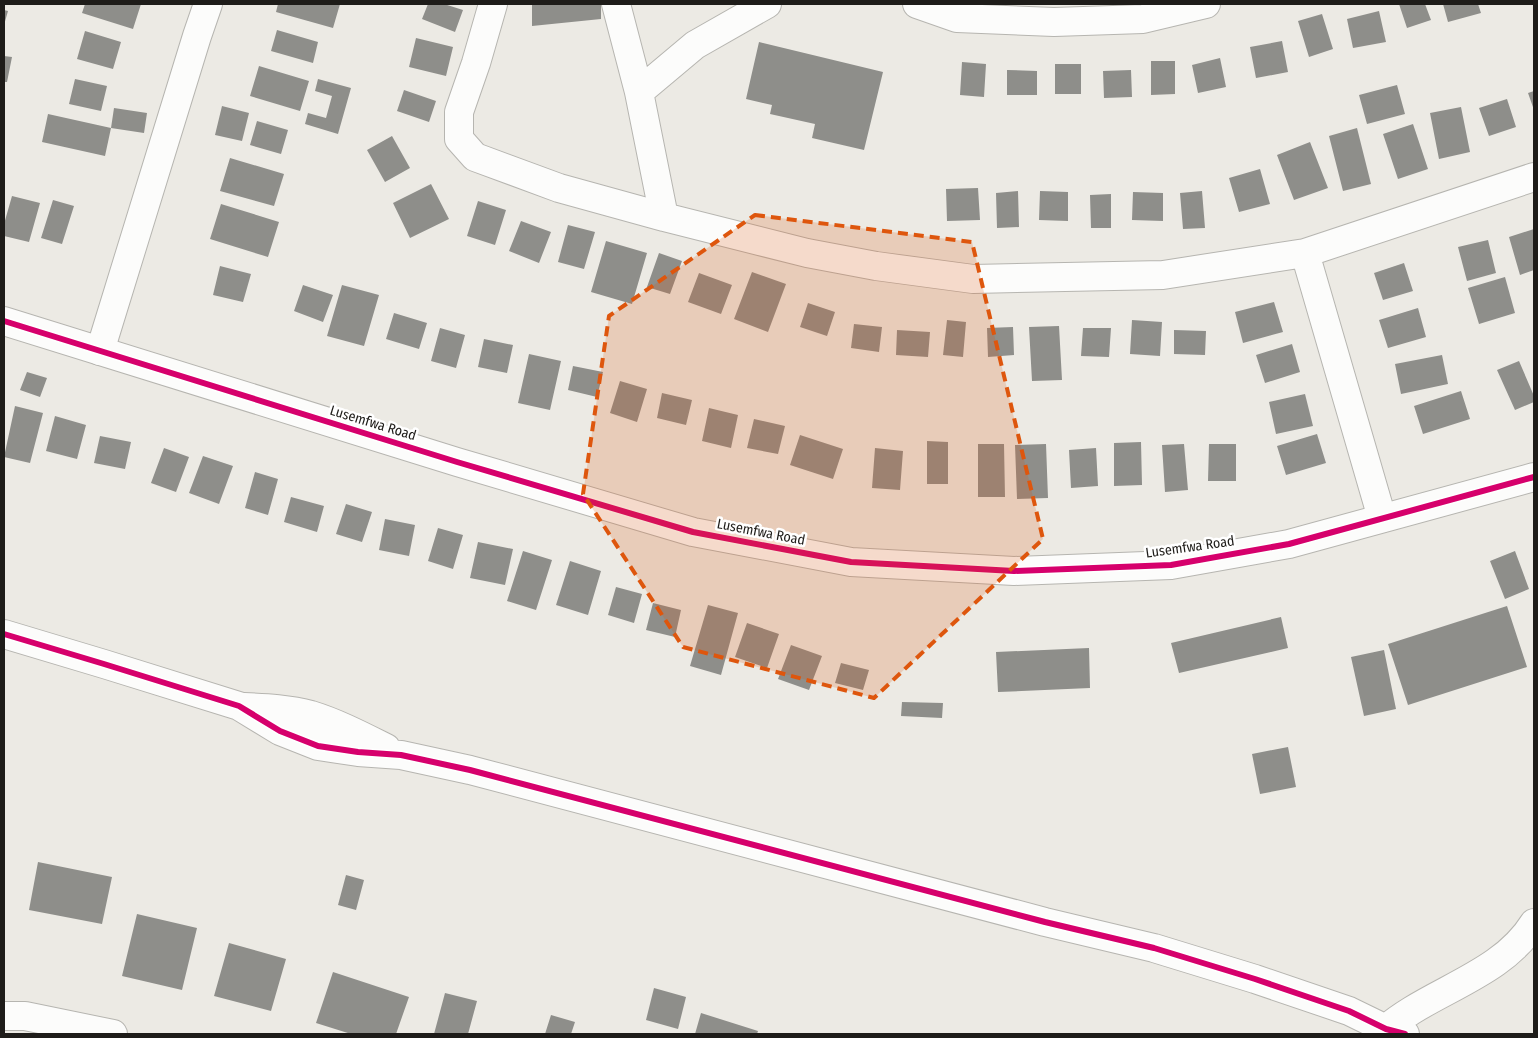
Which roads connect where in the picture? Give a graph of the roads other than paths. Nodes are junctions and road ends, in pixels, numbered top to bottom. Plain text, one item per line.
1 (208, 4) edge
2 (493, 4) edge
3 (616, 4) edge
4 (767, 4) edge
5 (917, 4) edge
6 (1206, 4) edge
7 (639, 92) junction
8 (1534, 177) edge
9 (664, 217) junction
10 (1305, 252) junction
11 (4, 321) edge
12 (100, 351) junction
13 (1534, 477) edge
14 (1382, 518) junction
15 (4, 634) edge
16 (1534, 923) edge
17 (4, 1016) edge
18 (1390, 1032) edge
19 (113, 1034) edge

1 - 12 street
2 - 9 street
3 - 7 street
4 - 7 street
5 - 6 street
7 - 9 street
8 - 10 street
9 - 10 street
10 - 14 street
11 - 12 street, Lusemfwa Road
12 - 14 street, Lusemfwa Road
13 - 14 street, Lusemfwa Road
15 - 18 street
16 - 18 street
17 - 19 street

